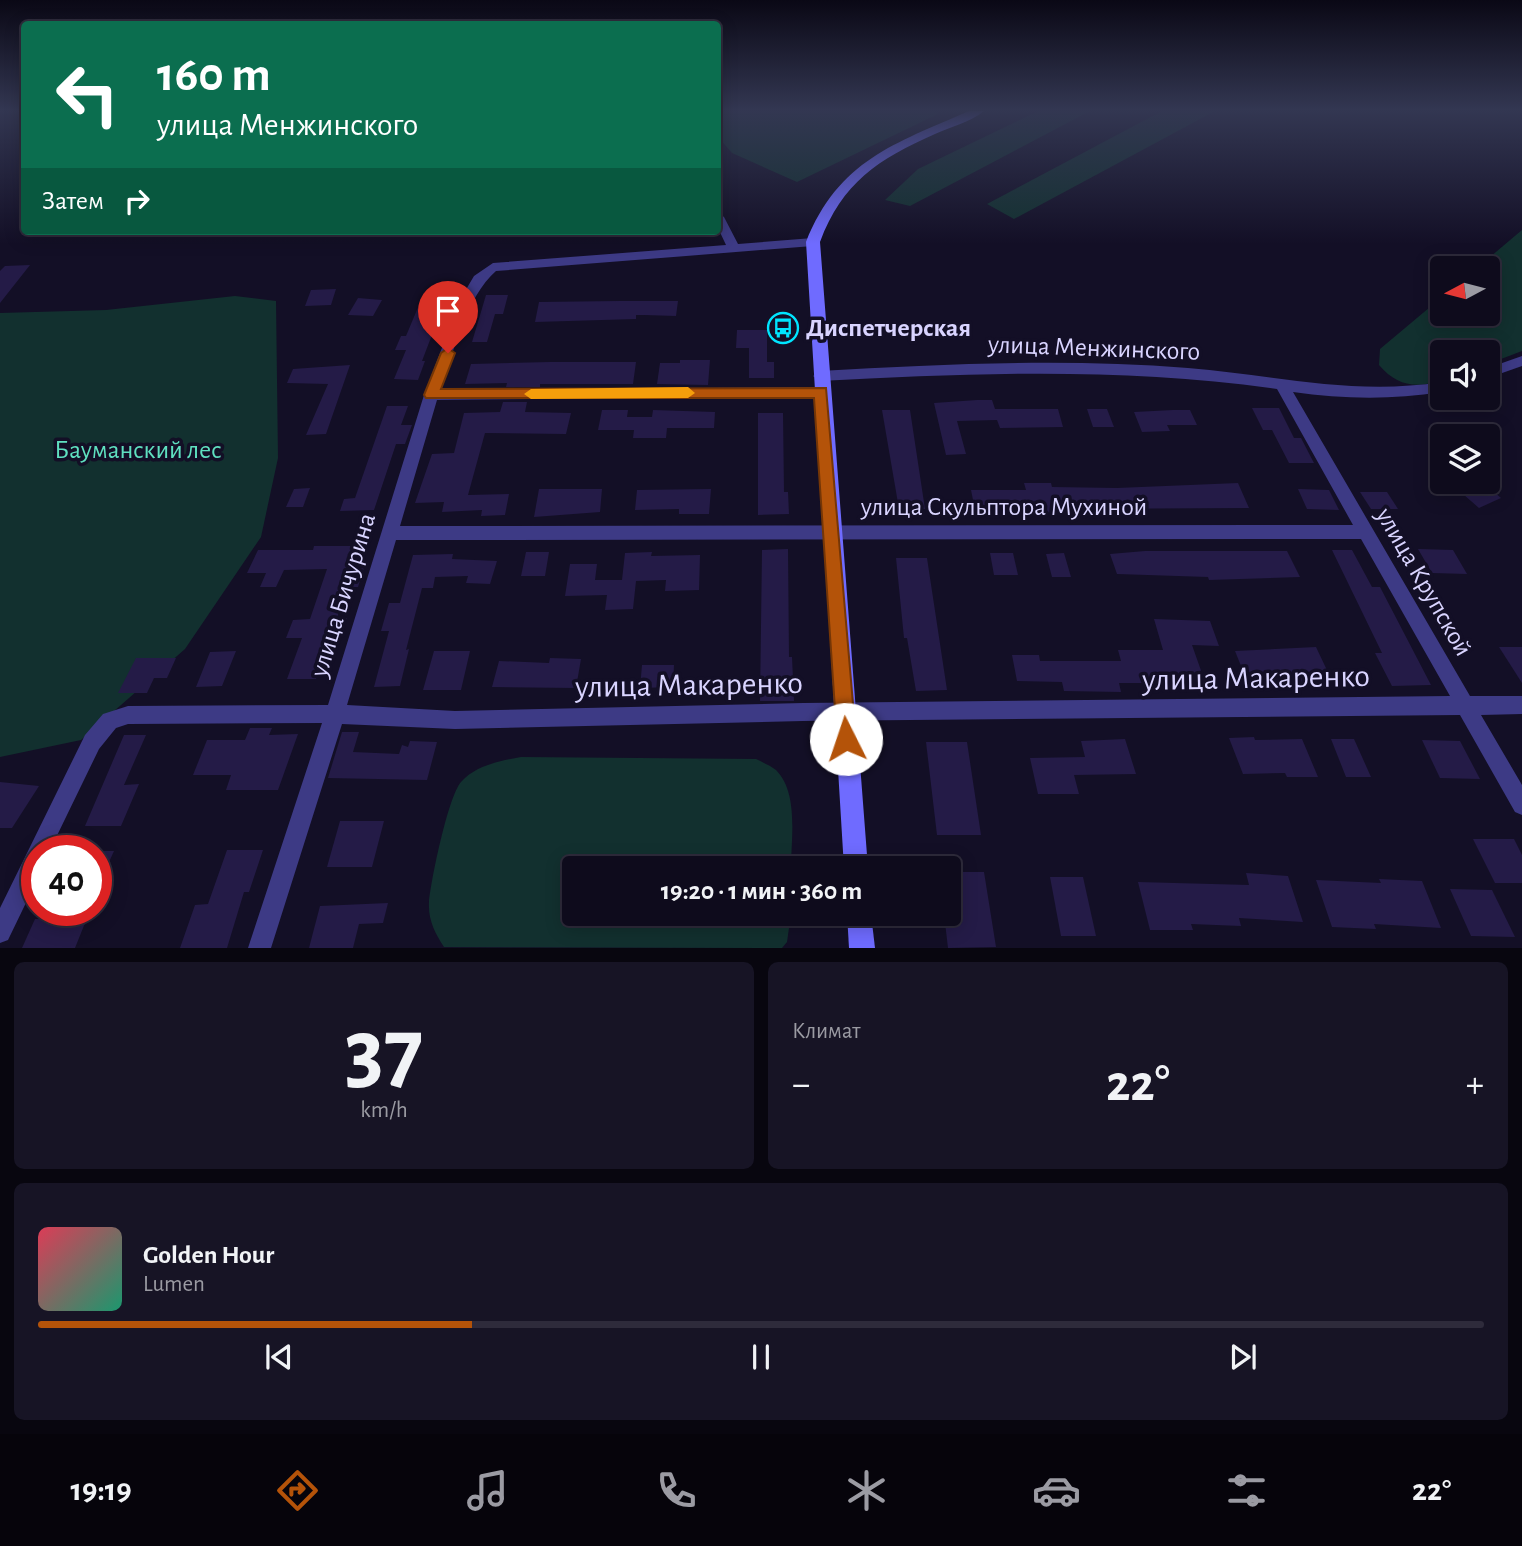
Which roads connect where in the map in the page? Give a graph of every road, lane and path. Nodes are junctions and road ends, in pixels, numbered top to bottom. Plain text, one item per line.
1 (884, 155) edge
2 (721, 223) edge
3 (813, 242) junction
4 (733, 246) junction
5 (1522, 361) edge
6 (1500, 369) edge
7 (821, 384) junction
8 (1281, 384) junction
9 (1430, 390) edge
10 (431, 395) junction
11 (832, 531) junction
12 (1366, 532) junction
13 (390, 533) junction
14 (1464, 705) junction
15 (1522, 705) edge
16 (845, 713) junction
17 (335, 714) junction
18 (1522, 806) edge
19 (46, 835) edge
20 (855, 856) edge
21 (21, 889) edge
22 (860, 926) edge
23 (0, 932) edge
24 (259, 947) edge
25 (862, 947) edge

1 - 3 street
2 - 4 street
3 - 4 street
3 - 7 street
4 - 10 street, улица Бичурина
5 - 6 street
7 - 8 street, улица Менжинского
7 - 10 street, улица Менжинского
7 - 11 street
8 - 9 street, улица Менжинского
8 - 12 street, улица Крупской
10 - 13 street, улица Бичурина
11 - 12 street, улица Скульптора Мухиной
11 - 13 street, улица Скульптора Мухиной
11 - 16 street
12 - 14 street, улица Крупской
13 - 17 street, улица Бичурина
14 - 15 street, улица Макаренко
14 - 16 street, улица Макаренко
14 - 18 street, улица Крупской
16 - 17 street, улица Макаренко
16 - 20 street
17 - 19 street, улица Макаренко
17 - 24 street, улица Бичурина
21 - 23 street
22 - 25 street

